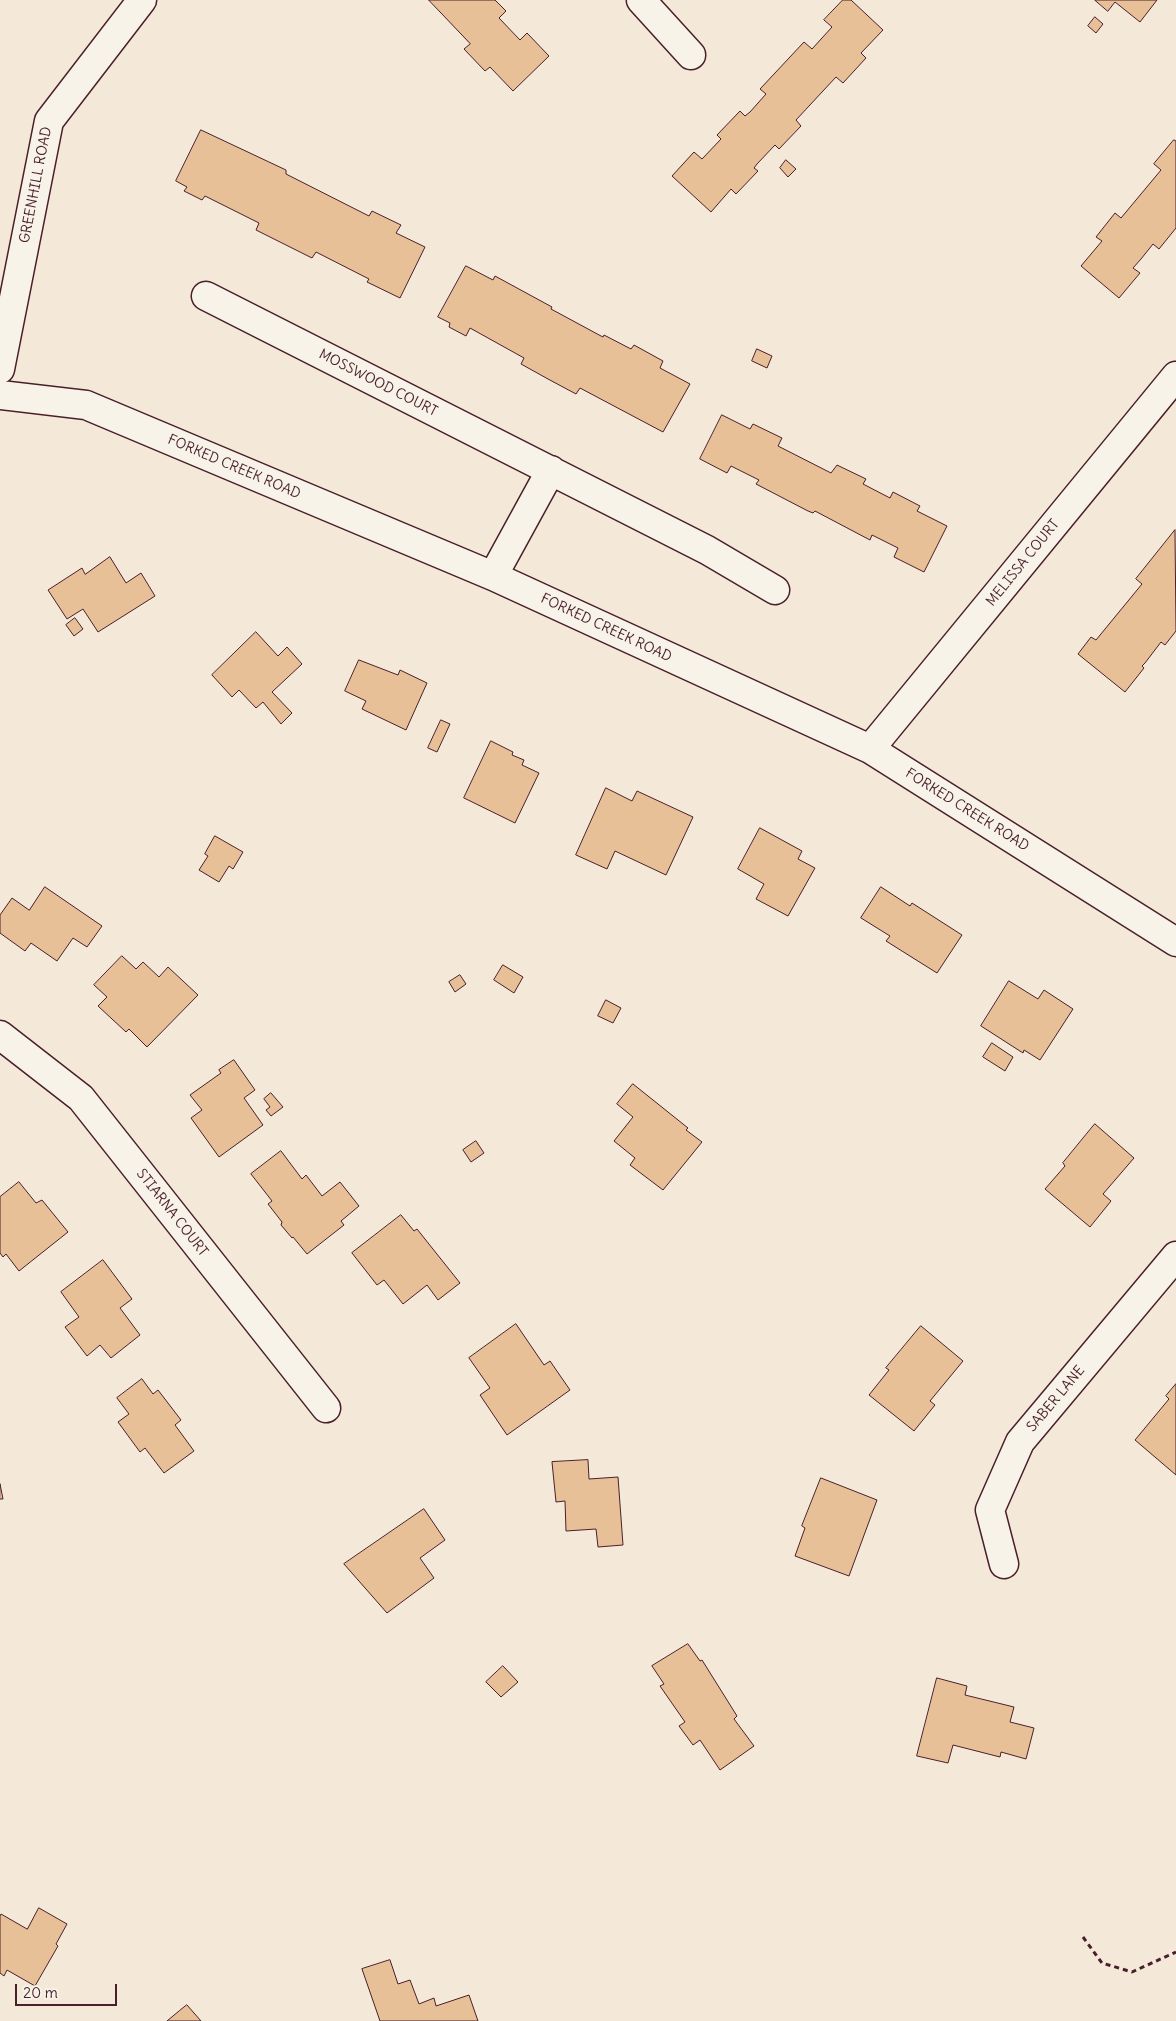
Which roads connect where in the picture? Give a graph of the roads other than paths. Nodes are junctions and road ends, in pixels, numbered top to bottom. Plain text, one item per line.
1 (142, 0) edge
2 (641, 0) edge
3 (691, 55) dead end
4 (206, 296) dead end
5 (0, 369) edge
6 (1176, 376) edge
7 (0, 395) edge
8 (551, 470) junction
9 (493, 576) junction
10 (775, 590) dead end
11 (870, 749) junction
12 (1176, 942) edge
13 (0, 1035) edge
14 (1176, 1256) edge
15 (326, 1408) dead end
16 (1004, 1564) dead end

1 - 5 street, GREENHILL ROAD
2 - 3 street
4 - 8 street, MOSSWOOD COURT
6 - 11 street, MELISSA COURT
7 - 9 street, FORKED CREEK ROAD
8 - 9 street
8 - 10 street, MOSSWOOD COURT
9 - 11 street, FORKED CREEK ROAD
11 - 12 street, FORKED CREEK ROAD
13 - 15 street, STIARNA COURT
14 - 16 street, SABER LANE

